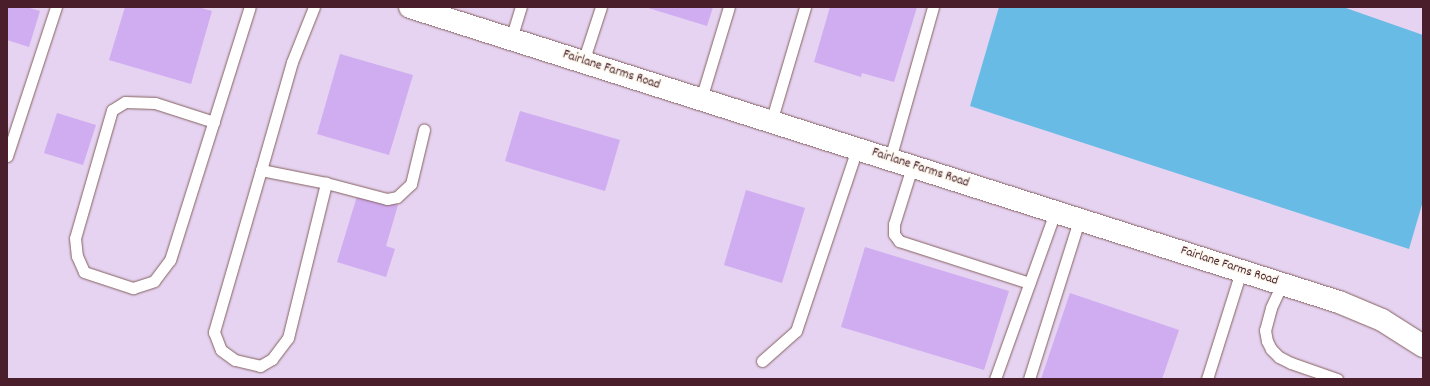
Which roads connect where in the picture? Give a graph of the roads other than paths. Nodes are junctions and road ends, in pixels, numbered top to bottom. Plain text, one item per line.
1 (56, 7) edge
2 (250, 7) edge
3 (314, 7) edge
4 (410, 7) edge
5 (521, 7) edge
6 (601, 7) edge
7 (729, 7) edge
8 (806, 7) edge
9 (933, 7) edge
10 (511, 39) junction
11 (584, 62) junction
12 (701, 99) junction
13 (214, 122) junction
14 (770, 122) junction
15 (424, 130) dead end
16 (857, 149) junction
17 (7, 156) edge
18 (890, 159) junction
19 (912, 166) junction
20 (261, 170) junction
21 (326, 183) junction
22 (1055, 212) junction
23 (1079, 220) junction
24 (1241, 271) junction
25 (1029, 283) junction
26 (1282, 284) junction
27 (1423, 346) edge
28 (762, 362) dead end
29 (995, 379) edge
30 (1029, 379) edge
31 (1207, 379) edge
32 (1337, 379) edge

1 - 17 lane
2 - 13 lane
3 - 20 lane
4 - 10 street, Fairlane Farms Road
5 - 10 lane
6 - 11 lane
7 - 12 lane
8 - 14 lane
9 - 18 lane
10 - 11 street, Fairlane Farms Road
11 - 12 street, Fairlane Farms Road
12 - 14 street, Fairlane Farms Road
13 - 13 lane
14 - 16 street, Fairlane Farms Road
15 - 21 lane
16 - 18 street, Fairlane Farms Road
16 - 28 lane
18 - 19 street, Fairlane Farms Road
19 - 22 street, Fairlane Farms Road
19 - 25 lane
20 - 21 lane
20 - 21 lane
22 - 23 street, Fairlane Farms Road
22 - 25 lane
23 - 24 street, Fairlane Farms Road
23 - 30 lane
24 - 26 street, Fairlane Farms Road
24 - 31 lane
25 - 29 lane
26 - 27 street, Fairlane Farms Road
26 - 32 lane

